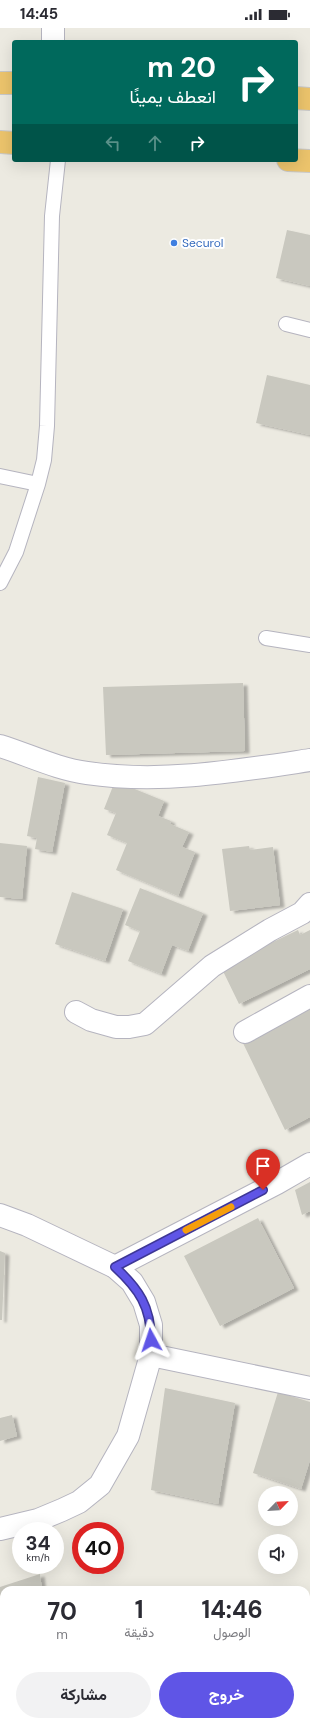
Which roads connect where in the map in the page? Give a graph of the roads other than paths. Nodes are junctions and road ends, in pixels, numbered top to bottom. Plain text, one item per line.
1 (53, 28) edge
2 (53, 40) edge
3 (0, 83) edge
4 (12, 84) edge
5 (298, 98) edge
6 (310, 99) edge
7 (0, 142) edge
8 (12, 143) edge
9 (298, 160) edge
10 (310, 161) edge
11 (58, 162) edge
12 (286, 324) dead end
13 (310, 330) edge
14 (0, 476) edge
15 (38, 484) junction
16 (0, 583) edge
17 (266, 638) dead end
18 (310, 645) edge
19 (0, 746) edge
20 (310, 760) edge
21 (310, 904) edge
22 (310, 996) edge
23 (76, 1012) dead end
24 (245, 1032) dead end
25 (310, 1164) edge
26 (0, 1215) edge
27 (115, 1267) junction
28 (151, 1355) junction
29 (310, 1388) edge
30 (0, 1529) edge

1 - 2 street
3 - 4 highway
5 - 6 highway
7 - 8 highway
9 - 10 highway
11 - 15 lane
12 - 13 lane
14 - 15 lane
15 - 16 lane
17 - 18 lane
19 - 20 street
21 - 23 street
22 - 24 street
25 - 27 street
26 - 27 street
27 - 28 street
28 - 29 street
28 - 30 street

